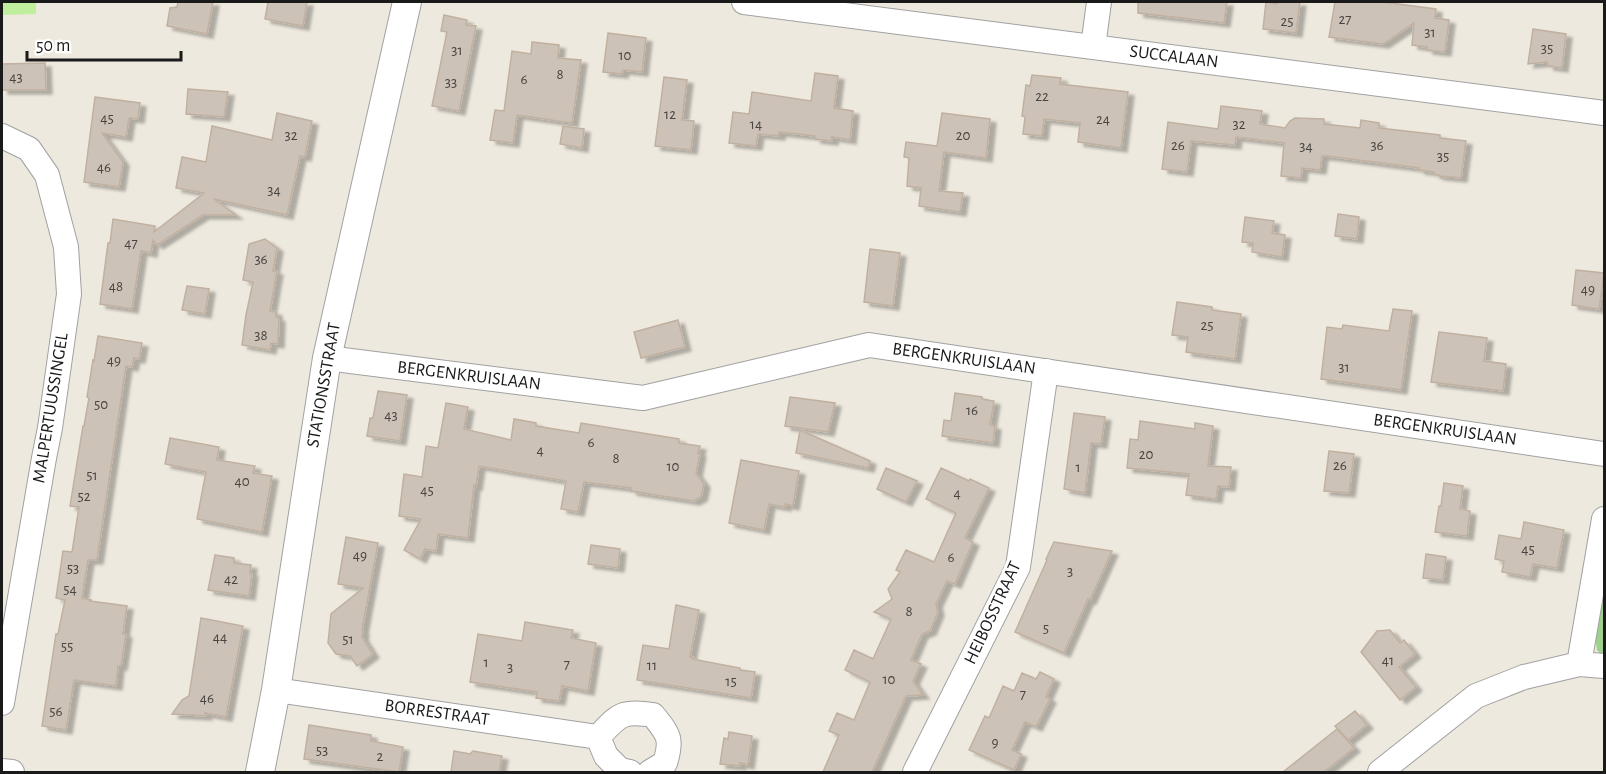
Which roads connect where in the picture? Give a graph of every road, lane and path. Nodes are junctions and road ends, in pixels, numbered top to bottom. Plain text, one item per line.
1 (407, 2) edge
2 (744, 2) edge
3 (1099, 2) edge
4 (1093, 47) junction
5 (1605, 113) edge
6 (2, 136) edge
7 (327, 358) junction
8 (1046, 371) junction
9 (1605, 454) edge
10 (1605, 519) edge
11 (1579, 664) junction
12 (1605, 666) edge
13 (276, 690) junction
14 (2, 703) edge
15 (598, 737) junction
16 (2, 771) edge
17 (12, 772) edge
18 (260, 772) edge
19 (630, 772) edge
20 (650, 772) edge
21 (915, 772) edge
22 (1380, 772) edge

1 - 7 street, STATIONSSTRAAT
2 - 4 street, SUCCALAAN
3 - 4 street
4 - 5 street, SUCCALAAN
6 - 14 street, MALPERTUUSSINGEL
7 - 8 street, BERGENKRUISLAAN
7 - 13 street, STATIONSSTRAAT
8 - 9 street, BERGENKRUISLAAN
8 - 21 street, HEIBOSSTRAAT
10 - 11 street
11 - 12 street
11 - 22 street
13 - 15 street, BORRESTRAAT
13 - 18 street, STATIONSSTRAAT
15 - 19 street
15 - 20 street
16 - 17 street

